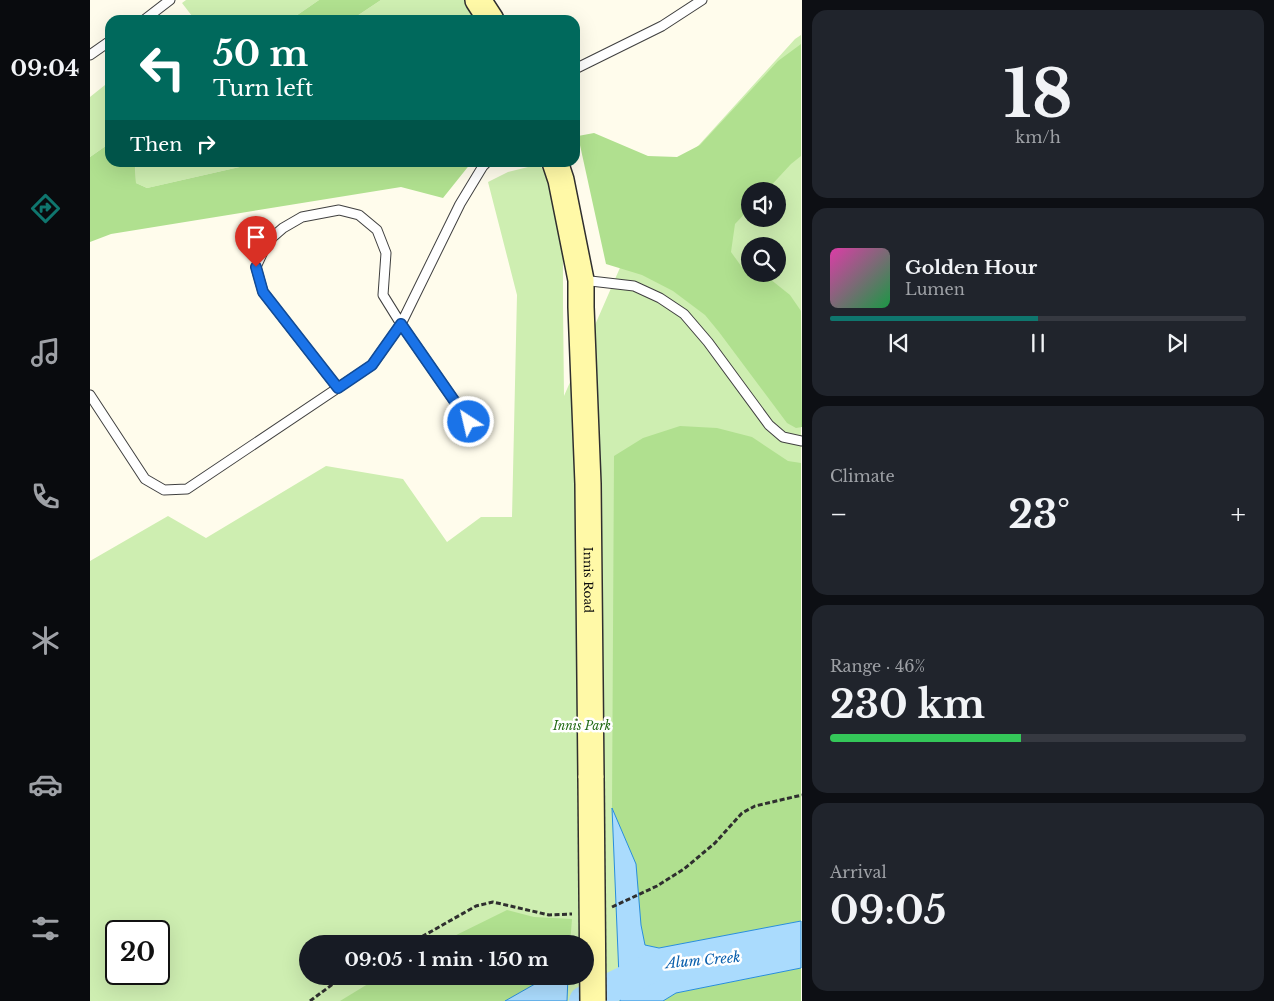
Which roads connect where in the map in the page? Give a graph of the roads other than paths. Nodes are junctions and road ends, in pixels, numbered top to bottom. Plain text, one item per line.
1 (170, 0) edge
2 (478, 0) edge
3 (702, 0) edge
4 (150, 15) edge
5 (488, 15) edge
6 (105, 44) edge
7 (90, 55) edge
8 (580, 67) edge
9 (482, 167) edge
10 (557, 167) edge
11 (581, 280) junction
12 (401, 324) junction
13 (338, 388) junction
14 (90, 395) edge
15 (469, 422) dead end
16 (802, 441) edge
17 (593, 1001) edge

1 - 4 lane
2 - 5 main road
3 - 8 lane
6 - 7 lane
9 - 12 lane
10 - 11 main road, Innis Road
11 - 16 lane
11 - 17 main road, Innis Road, bridge
12 - 13 lane
12 - 13 lane
12 - 15 lane
13 - 14 lane

